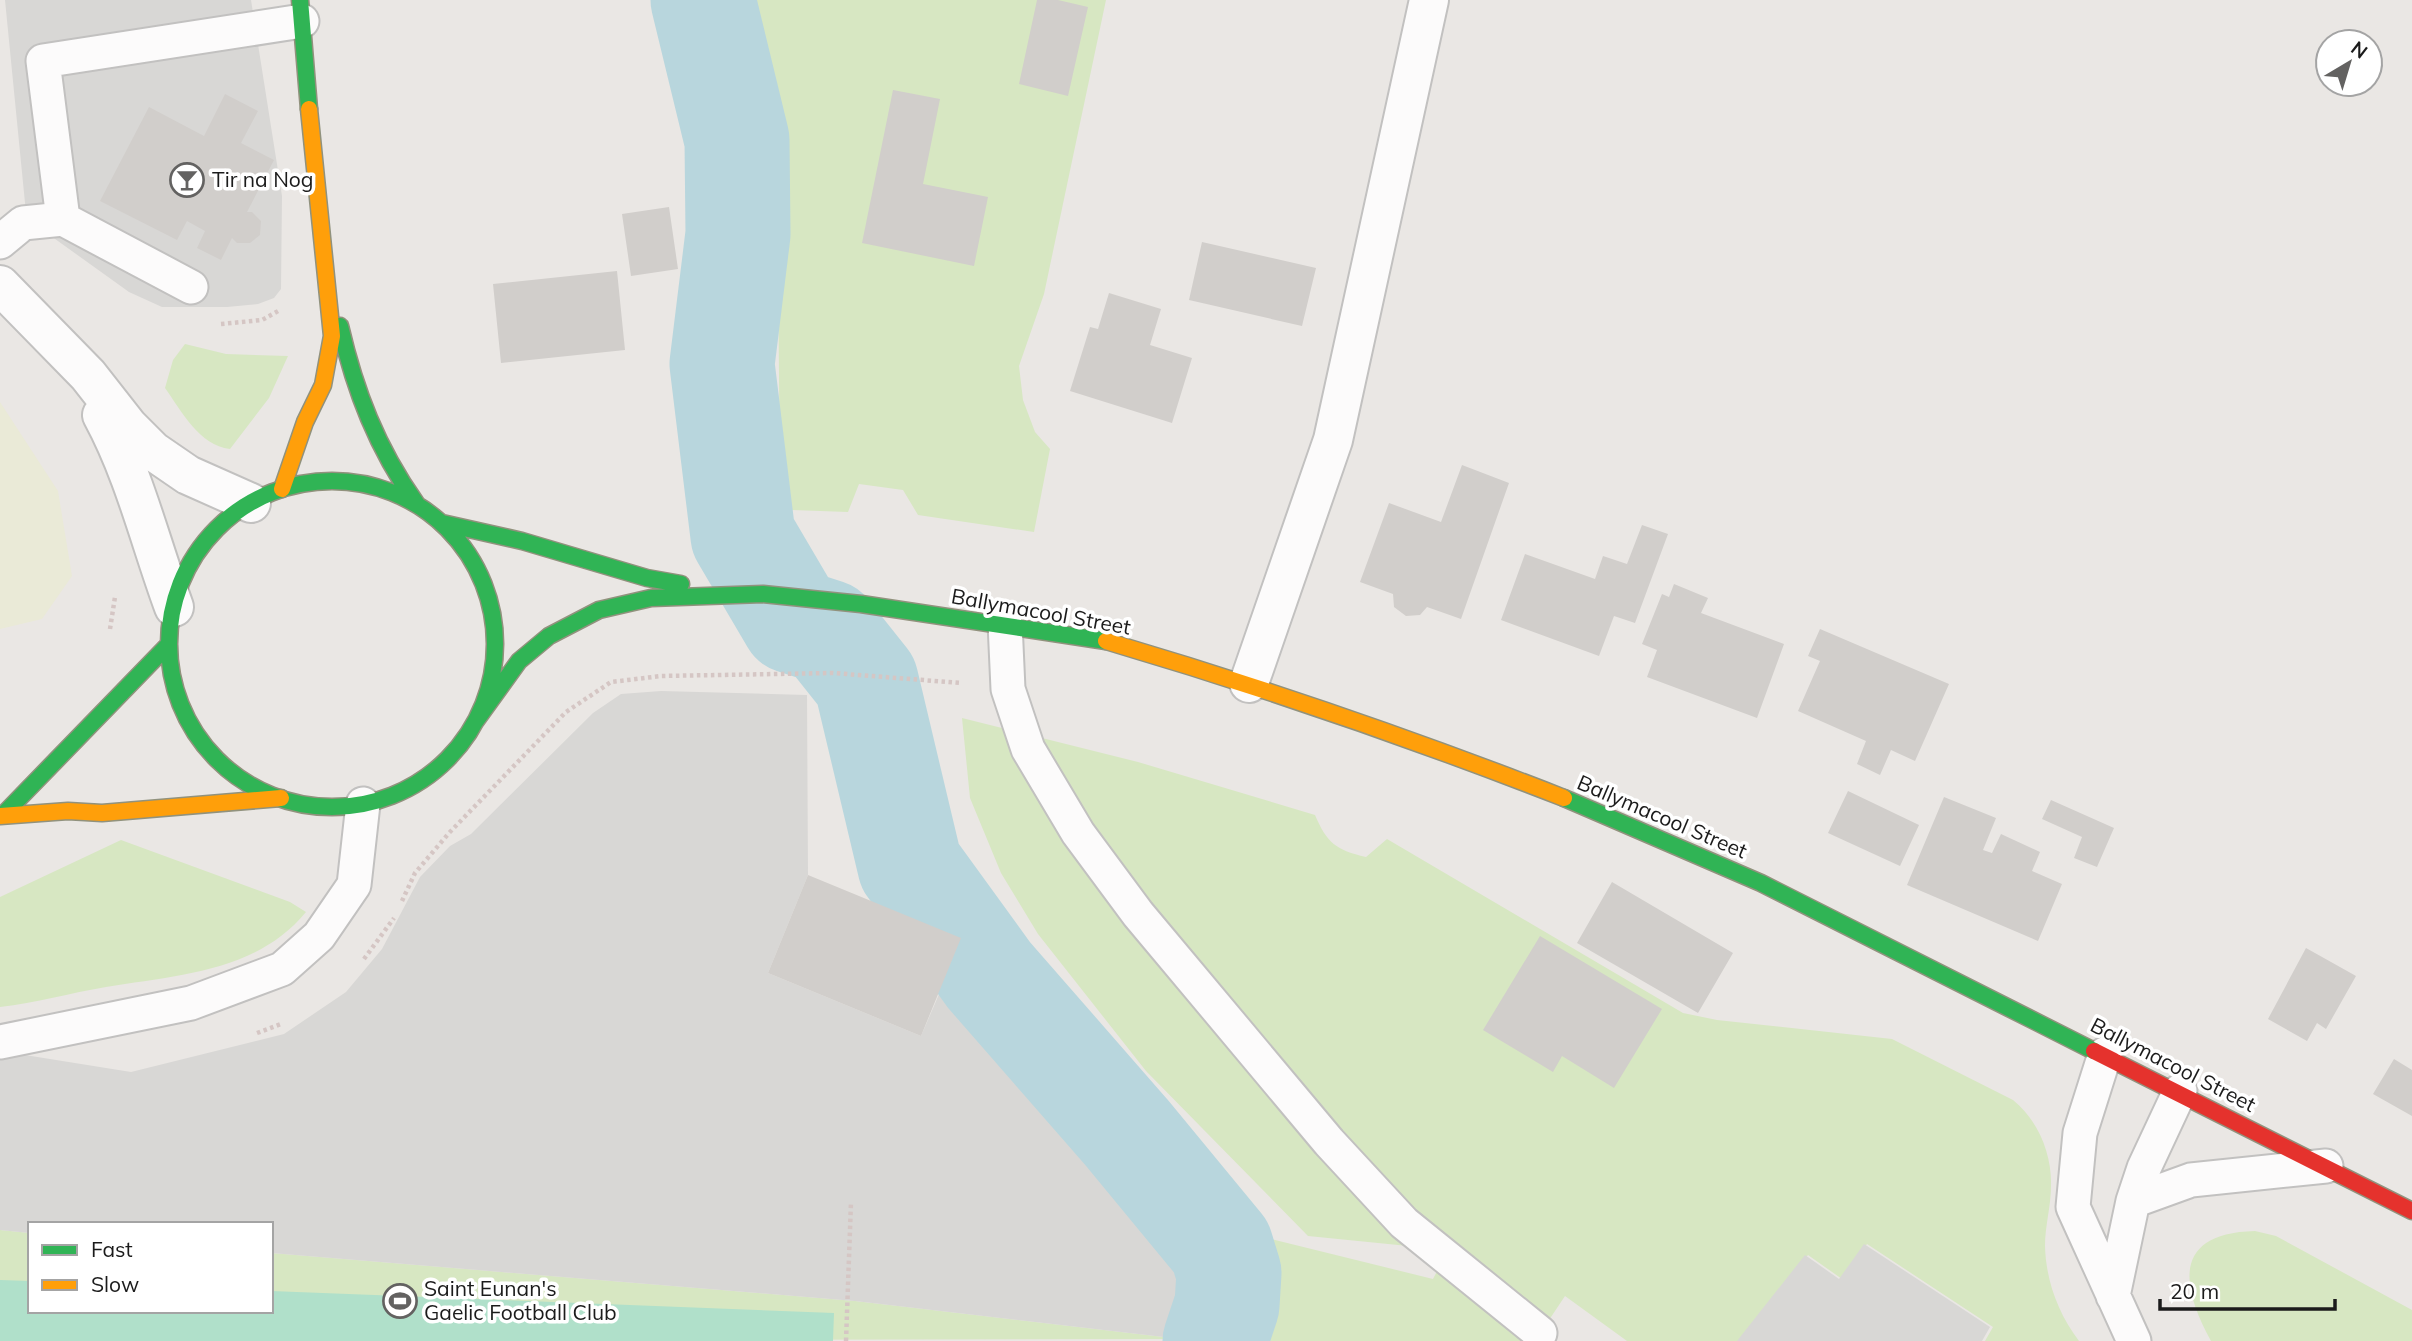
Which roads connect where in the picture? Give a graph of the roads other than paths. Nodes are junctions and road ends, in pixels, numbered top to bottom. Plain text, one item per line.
1 (1429, 0) edge
2 (301, 11) edge
3 (63, 219) junction
4 (0, 242) edge
5 (0, 285) edge
6 (191, 287) dead end
7 (330, 294) junction
8 (40, 324) junction
9 (267, 496) junction
10 (418, 506) junction
11 (442, 523) junction
12 (760, 594) junction
13 (174, 607) junction
14 (1005, 624) junction
15 (169, 644) junction
16 (1249, 683) junction
17 (475, 722) junction
18 (281, 798) junction
19 (363, 804) junction
20 (2, 816) edge
21 (0, 1042) edge
22 (2105, 1054) junction
23 (2180, 1091) junction
24 (2326, 1166) junction
25 (2133, 1201) junction
26 (2412, 1210) edge
27 (2113, 1296) junction
28 (1540, 1333) dead end
29 (2134, 1341) edge

1 - 16 street
2 - 3 lane
2 - 7 main road
3 - 4 lane
3 - 6 lane
5 - 8 street
7 - 9 main road
7 - 10 main road
8 - 9 street
8 - 13 street
9 - 10 main road
9 - 13 main road
10 - 11 main road
11 - 12 main road
11 - 17 main road
12 - 14 main road, Ballymacool Street
12 - 17 main road
13 - 15 main road
14 - 16 main road, Ballymacool Street
14 - 28 lane
15 - 18 main road
15 - 20 main road
16 - 22 main road, Ballymacool Street
17 - 19 main road
18 - 19 main road
18 - 20 main road
19 - 21 lane
22 - 23 main road, Ballymacool Street
22 - 27 lane
23 - 24 main road, Ballymacool Street
23 - 25 lane
24 - 25 lane
24 - 26 main road, Ballymacool Street
25 - 27 lane
27 - 29 lane

